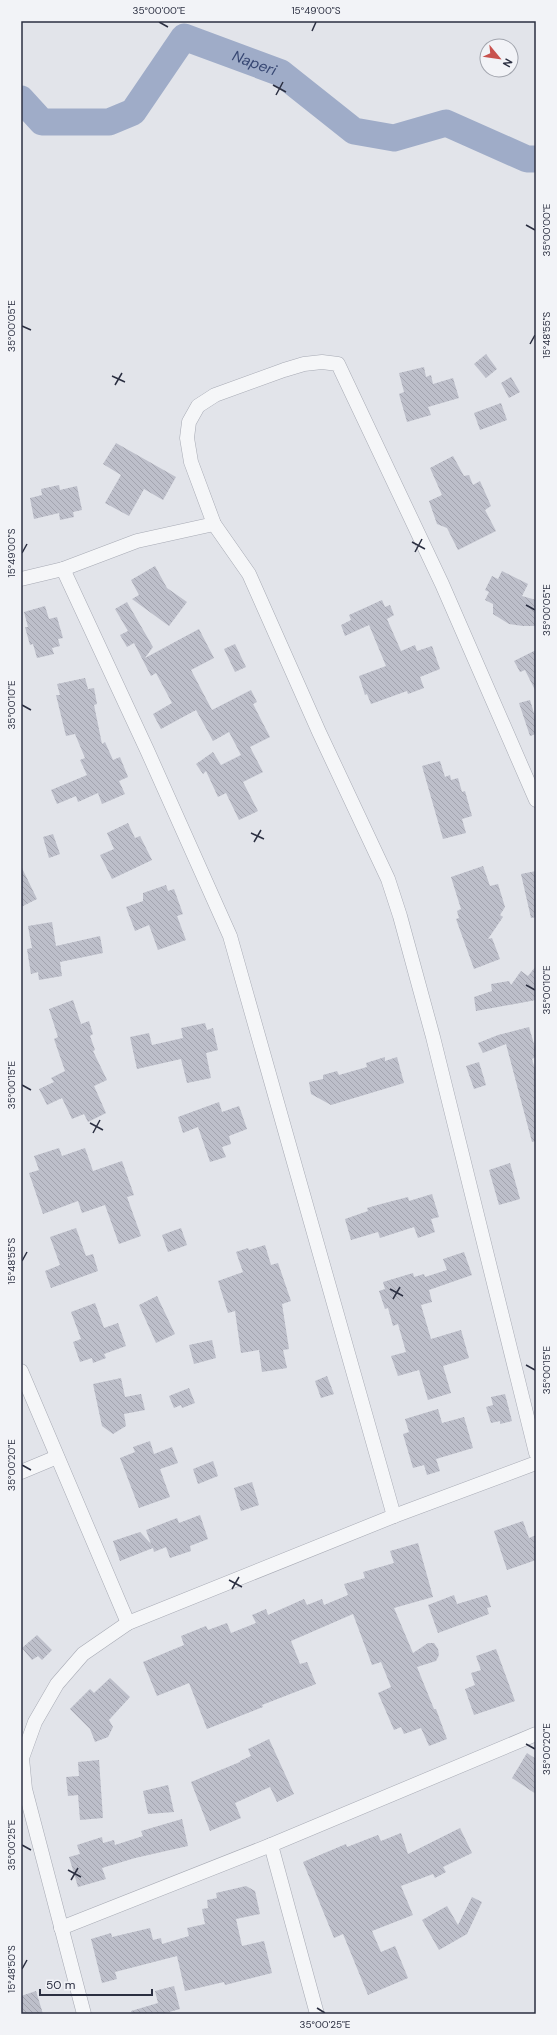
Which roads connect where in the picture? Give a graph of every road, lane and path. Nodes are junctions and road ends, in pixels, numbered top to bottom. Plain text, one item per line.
1 (214, 524) junction
2 (63, 568) junction
3 (21, 580) edge
4 (536, 800) edge
5 (21, 1371) edge
6 (536, 1453) edge
7 (57, 1457) junction
8 (536, 1463) edge
9 (21, 1472) edge
10 (394, 1516) junction
11 (128, 1623) junction
12 (536, 1734) edge
13 (270, 1845) junction
14 (61, 1928) junction
15 (84, 2014) edge
16 (316, 2014) edge

1 - 2 street
1 - 4 street
1 - 6 street
2 - 3 street
2 - 10 street
5 - 7 street
7 - 9 street
7 - 11 street
8 - 10 street
10 - 11 street
11 - 14 street
12 - 13 street
13 - 14 street
13 - 16 street
14 - 15 street

